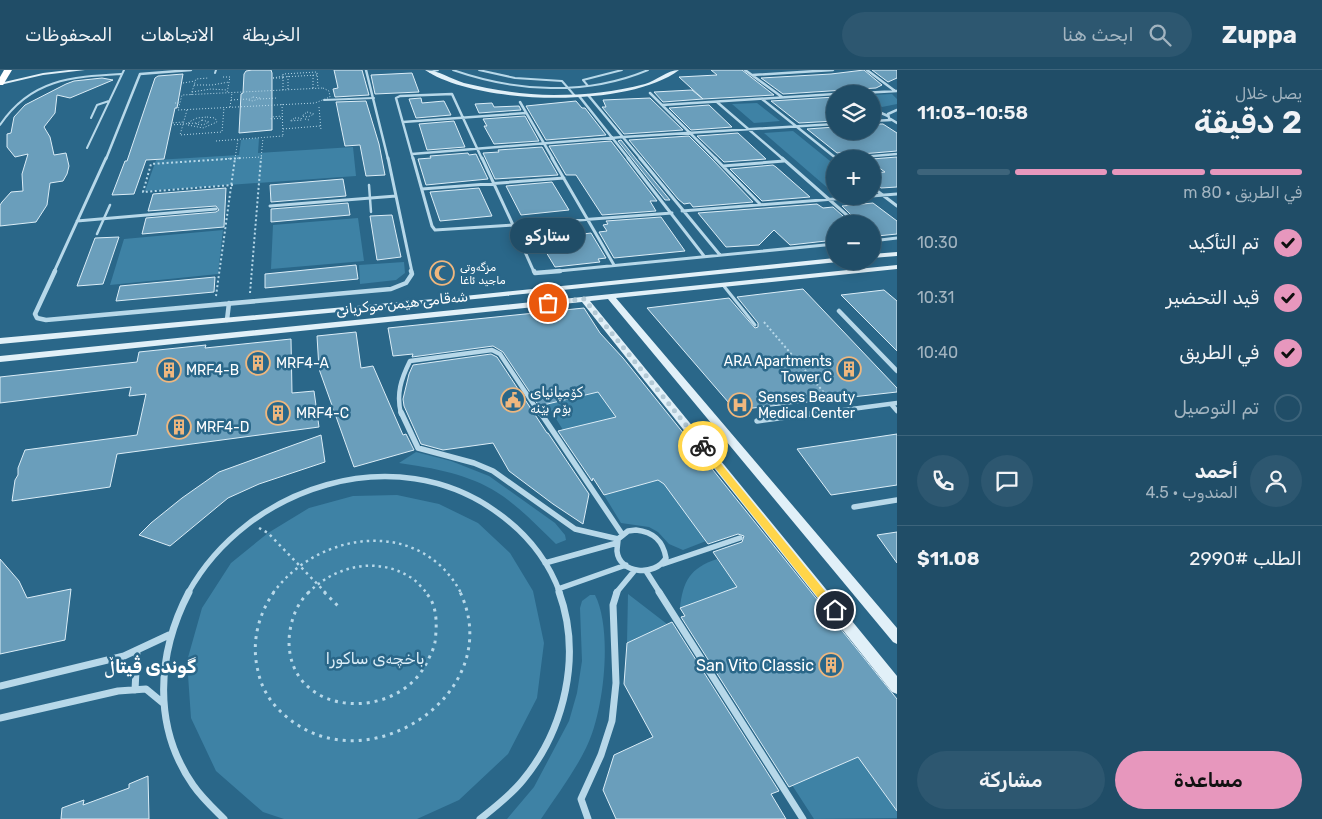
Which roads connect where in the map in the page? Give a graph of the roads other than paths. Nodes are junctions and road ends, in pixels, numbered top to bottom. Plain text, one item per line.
1 (8, 70) edge
2 (83, 70) edge
3 (124, 70) edge
4 (191, 70) edge
5 (366, 70) edge
6 (438, 70) edge
7 (453, 70) edge
8 (479, 70) edge
9 (622, 70) edge
10 (648, 70) edge
11 (677, 70) edge
12 (745, 70) edge
13 (833, 70) edge
14 (867, 70) edge
15 (64, 71) edge
16 (428, 71) edge
17 (490, 73) junction
18 (122, 74) junction
19 (752, 75) junction
20 (480, 79) junction
21 (0, 84) edge
22 (588, 86) junction
23 (567, 87) junction
24 (896, 91) edge
25 (881, 92) edge
26 (650, 93) dead end
27 (588, 95) junction
28 (826, 95) edge
29 (568, 96) junction
30 (577, 96) junction
31 (374, 98) junction
32 (782, 98) junction
33 (762, 99) junction
34 (324, 100) road end
35 (109, 101) junction
36 (520, 102) dead end
37 (717, 102) junction
38 (586, 105) junction
39 (596, 105) junction
40 (662, 105) junction
41 (897, 110) edge
42 (526, 113) junction
43 (881, 113) edge
44 (888, 116) junction
45 (91, 118) dead end
46 (463, 118) junction
47 (892, 120) junction
48 (881, 121) edge
49 (403, 122) junction
50 (897, 123) edge
51 (826, 124) edge
52 (0, 125) edge
53 (796, 126) junction
54 (748, 129) junction
55 (690, 133) junction
56 (623, 137) junction
57 (613, 138) junction
58 (544, 143) junction
59 (87, 148) dead end
60 (477, 148) junction
61 (826, 150) edge
62 (412, 154) junction
63 (897, 154) edge
64 (881, 155) edge
65 (785, 161) junction
66 (722, 166) junction
67 (564, 178) junction
68 (493, 183) junction
69 (369, 185) dead end
70 (422, 189) junction
71 (881, 194) edge
72 (897, 194) edge
73 (396, 196) junction
74 (881, 196) edge
75 (884, 196) junction
76 (826, 197) edge
77 (370, 198) junction
78 (826, 200) edge
79 (760, 204) junction
80 (110, 205) dead end
81 (835, 205) edge
82 (270, 206) dead end
83 (897, 206) edge
84 (216, 209) dead end
85 (682, 211) junction
86 (371, 212) dead end
87 (672, 213) junction
88 (846, 215) edge
89 (104, 218) junction
90 (588, 220) junction
91 (77, 221) junction
92 (512, 226) junction
93 (97, 234) dead end
94 (897, 238) edge
95 (881, 239) edge
96 (826, 245) edge
97 (897, 254) edge
98 (720, 255) junction
99 (881, 255) edge
100 (704, 256) junction
101 (826, 261) edge
102 (614, 265) junction
103 (897, 267) edge
104 (723, 285) junction
105 (610, 296) junction
106 (584, 299) junction
107 (420, 302) junction
108 (229, 304) junction
109 (840, 311) dead end
110 (421, 315) junction
111 (227, 320) junction
112 (755, 325) dead end
113 (29, 339) junction
114 (0, 341) edge
115 (22, 356) junction
116 (0, 359) edge
117 (897, 371) edge
118 (897, 403) edge
119 (891, 404) junction
120 (897, 411) edge
121 (757, 421) dead end
122 (897, 500) edge
123 (854, 507) dead end
124 (619, 538) junction
125 (740, 538) dead end
126 (545, 563) junction
127 (663, 564) junction
128 (626, 565) junction
129 (635, 570) junction
130 (646, 571) junction
131 (558, 589) junction
132 (169, 635) junction
133 (897, 638) edge
134 (137, 651) junction
135 (0, 686) edge
136 (897, 687) edge
137 (135, 690) junction
138 (163, 704) junction
139 (0, 718) edge
140 (224, 819) edge
141 (480, 819) edge
142 (588, 819) edge
143 (803, 819) edge

1 - 21 highway
2 - 15 street
3 - 18 lane
4 - 91 street
5 - 31 street
6 - 16 lane
7 - 20 lane
8 - 17 lane
9 - 22 lane
10 - 22 lane
11 - 27 street
12 - 19 street
13 - 19 street
14 - 24 street
15 - 21 street
16 - 29 street
17 - 20 lane
17 - 23 lane
18 - 35 lane
18 - 52 lane
19 - 32 street
20 - 23 lane
22 - 23 lane
23 - 29 lane
23 - 30 lane
24 - 25 street
26 - 40 street
27 - 30 street
27 - 39 street
28 - 32 street
29 - 30 street
30 - 38 street
31 - 34 lane
31 - 73 street
32 - 33 street
33 - 37 street
33 - 53 street
35 - 45 lane
35 - 59 lane
36 - 42 street
37 - 40 street
37 - 54 street
38 - 39 street
38 - 57 street
39 - 56 street
40 - 55 street
41 - 44 street
42 - 46 street
42 - 58 street
43 - 44 street
44 - 47 street
46 - 49 street
46 - 49 street
46 - 60 street
47 - 48 street
47 - 50 street
49 - 62 street
51 - 53 street
53 - 54 street
53 - 61 street
54 - 55 street
54 - 65 street
55 - 56 street
55 - 66 street
56 - 57 street
56 - 85 street
57 - 58 street
57 - 87 street
58 - 60 street
58 - 67 street
60 - 62 street
60 - 68 street
62 - 70 street
63 - 64 street
65 - 66 street
65 - 76 street
66 - 79 street
67 - 68 street
67 - 90 street
68 - 70 street
68 - 92 street
69 - 77 lane
70 - 92 street
71 - 75 street
72 - 75 street
73 - 77 street
73 - 108 street
74 - 75 street
75 - 83 street
77 - 82 street
77 - 86 lane
78 - 79 street
79 - 85 street
80 - 89 lane
81 - 88 street
84 - 89 street
85 - 98 street
87 - 90 street
87 - 100 street
89 - 91 street
89 - 93 lane
90 - 92 street
90 - 102 street
91 - 108 street
92 - 102 street
94 - 95 street
96 - 98 street
97 - 99 street
98 - 100 street
100 - 102 street
101 - 107 street, شەقامی هێمن موکریانی
103 - 104 street, شەقامی هێمن موکریانی
104 - 105 street, شەقامی هێمن موکریانی
104 - 112 lane
105 - 106 street, شەقامی هێمن موکریانی
105 - 133 street
106 - 110 street, شەقامی هێمن موکریانی
106 - 136 street
107 - 110 street
107 - 111 street, شەقامی هێمن موکریانی
108 - 111 street
109 - 117 street
110 - 115 street, شەقامی هێمن موکریانی
111 - 113 street, شەقامی هێمن موکریانی
113 - 114 street, شەقامی هێمن موکریانی
113 - 115 street
115 - 116 street, شەقامی هێمن موکریانی
118 - 119 street
119 - 120 street
119 - 121 street
122 - 123 street
124 - 124 street
124 - 126 street
124 - 127 street
124 - 128 street
125 - 127 street
126 - 131 street
126 - 132 street
127 - 130 street
128 - 129 street
128 - 131 street
129 - 130 street
129 - 142 street
130 - 143 street
131 - 141 street
132 - 134 street
132 - 138 street
134 - 135 street
134 - 137 street
137 - 138 street
137 - 139 street
138 - 140 street

